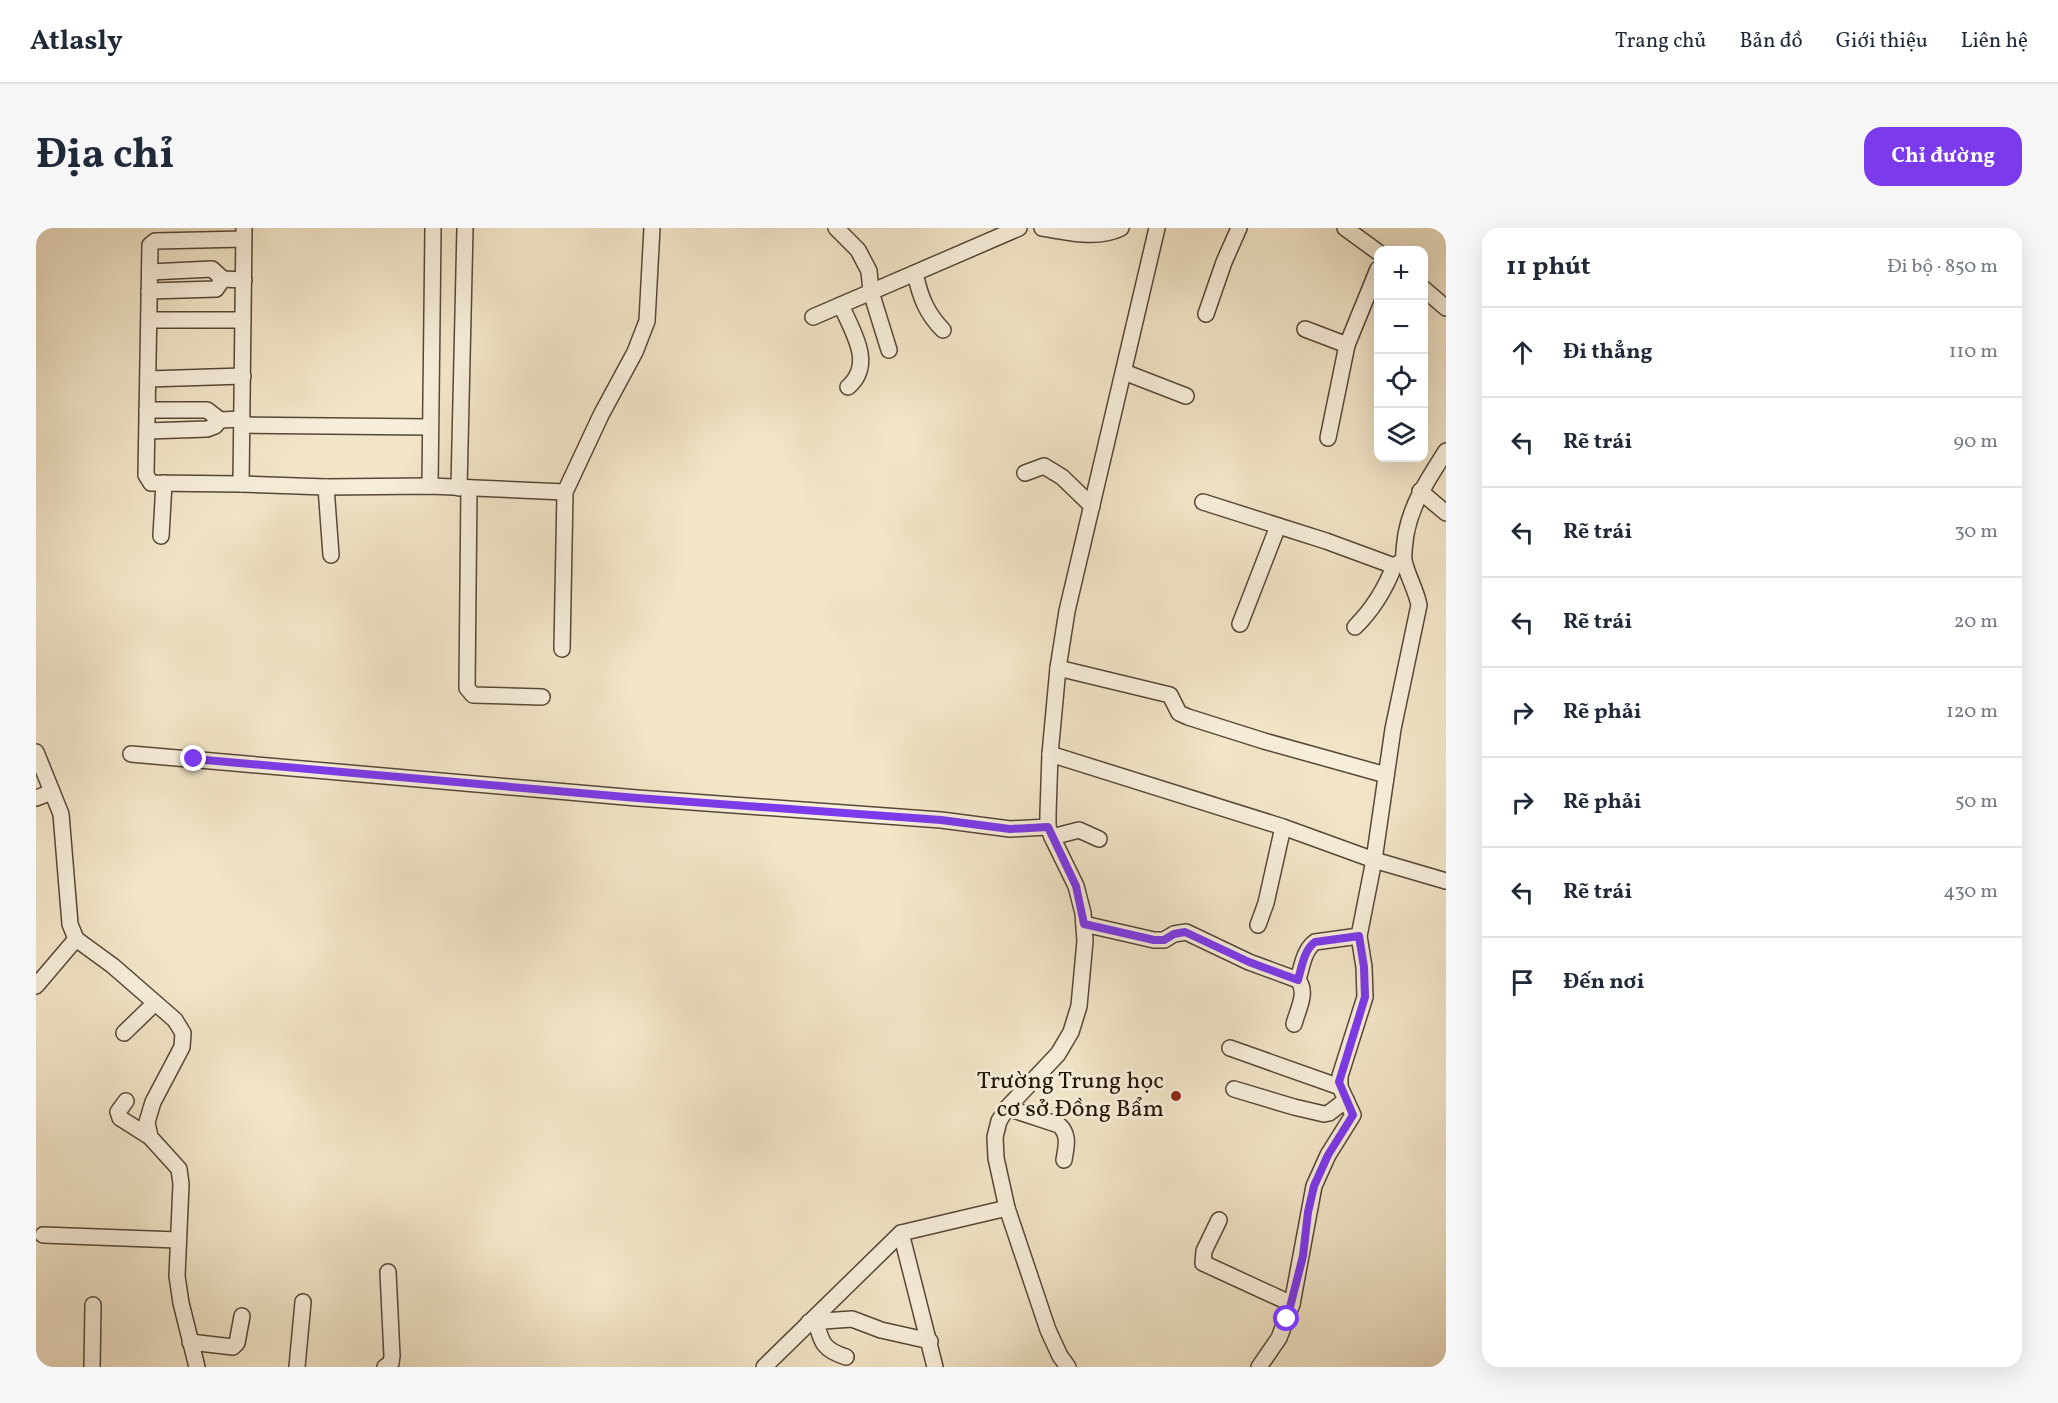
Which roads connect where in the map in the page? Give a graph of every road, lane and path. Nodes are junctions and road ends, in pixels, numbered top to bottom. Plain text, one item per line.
1 (433, 228) edge
2 (465, 228) edge
3 (652, 228) edge
4 (836, 228) edge
5 (1018, 228) edge
6 (1042, 228) edge
7 (1121, 228) edge
8 (1158, 228) edge
9 (1239, 228) edge
10 (1345, 228) edge
11 (244, 233) edge
12 (1374, 249) edge
13 (150, 272) junction
14 (915, 273) junction
15 (223, 279) junction
16 (1374, 279) edge
17 (244, 280) junction
18 (149, 291) junction
19 (871, 292) junction
20 (1428, 292) edge
21 (841, 305) junction
22 (1446, 308) edge
23 (1206, 314) dead end
24 (813, 317) dead end
25 (150, 320) junction
26 (243, 320) junction
27 (1305, 328) dead end
28 (943, 330) dead end
29 (1347, 345) junction
30 (890, 350) dead end
31 (1124, 372) junction
32 (243, 376) junction
33 (148, 379) junction
34 (848, 387) dead end
35 (1186, 396) dead end
36 (147, 410) junction
37 (220, 420) junction
38 (242, 422) junction
39 (430, 427) junction
40 (147, 431) junction
41 (1328, 438) dead end
42 (1446, 451) edge
43 (1025, 473) dead end
44 (164, 483) junction
45 (241, 484) junction
46 (430, 486) junction
47 (326, 487) junction
48 (464, 488) junction
49 (1420, 491) junction
50 (565, 492) junction
51 (1203, 502) dead end
52 (1092, 506) junction
53 (1446, 513) edge
54 (1278, 526) junction
55 (161, 536) dead end
56 (330, 555) dead end
57 (1399, 563) junction
58 (1240, 624) dead end
59 (1355, 627) dead end
60 (562, 649) dead end
61 (1058, 668) junction
62 (542, 697) dead end
63 (36, 752) edge
64 (131, 754) dead end
65 (1050, 754) junction
66 (1386, 775) junction
67 (52, 792) junction
68 (36, 798) edge
69 (1283, 827) junction
70 (1050, 832) junction
71 (1099, 839) dead end
72 (1374, 860) junction
73 (1446, 881) edge
74 (1084, 924) junction
75 (1258, 926) dead end
76 (1359, 936) junction
77 (76, 939) junction
78 (1298, 980) junction
79 (36, 986) edge
80 (155, 1003) junction
81 (1294, 1024) dead end
82 (124, 1033) dead end
83 (1230, 1048) dead end
84 (1234, 1089) dead end
85 (1343, 1094) junction
86 (126, 1101) dead end
87 (1007, 1108) junction
88 (150, 1137) junction
89 (1064, 1160) dead end
90 (1007, 1209) junction
91 (1219, 1220) dead end
92 (902, 1233) junction
93 (43, 1235) dead end
94 (177, 1240) junction
95 (388, 1272) dead end
96 (303, 1302) dead end
97 (1292, 1304) junction
98 (93, 1305) dead end
99 (243, 1316) dead end
100 (812, 1322) junction
101 (930, 1341) junction
102 (190, 1342) junction
103 (846, 1357) dead end
104 (92, 1367) edge
105 (197, 1367) edge
106 (297, 1367) edge
107 (385, 1367) edge
108 (764, 1367) edge
109 (935, 1367) edge
110 (1068, 1367) edge
111 (1259, 1367) edge

1 - 39 street
2 - 48 street
3 - 50 street
4 - 19 street
5 - 14 street
6 - 7 street
8 - 31 street
9 - 23 street
10 - 12 street
11 - 13 street
11 - 17 street
13 - 15 street
13 - 18 street
14 - 19 street
14 - 28 street
15 - 17 street
15 - 18 street
16 - 29 street
17 - 26 street
18 - 25 street
19 - 21 street
19 - 30 street
20 - 22 street
21 - 24 street
21 - 34 street
25 - 26 street
25 - 33 street
26 - 32 street
27 - 29 street
29 - 41 street
31 - 35 street
31 - 52 street
32 - 33 street
32 - 38 street
33 - 36 street
36 - 37 street
36 - 40 street
37 - 38 street
37 - 40 street
38 - 39 street
38 - 45 street
39 - 46 street
40 - 44 street
42 - 49 street
43 - 52 street
44 - 45 street
44 - 55 street
45 - 47 street
46 - 47 street
46 - 48 street
47 - 56 street
48 - 50 street
48 - 62 street
49 - 53 street
49 - 57 street
50 - 60 street
51 - 54 street
52 - 61 street
54 - 57 street
54 - 58 street
57 - 59 street
57 - 66 street
61 - 65 street
61 - 66 street
63 - 67 street
64 - 70 street
65 - 69 street
65 - 70 street
66 - 72 street
67 - 68 street
67 - 77 street
69 - 72 street
69 - 75 street
70 - 71 street
70 - 74 street
72 - 73 street
72 - 76 street
74 - 78 street
74 - 87 street
76 - 78 street
76 - 85 street
77 - 79 street
77 - 80 street
78 - 81 street
80 - 82 street
80 - 88 street
83 - 85 street
84 - 85 street
85 - 97 street
86 - 88 street
87 - 89 street
87 - 90 street
88 - 94 street
90 - 92 street
90 - 110 street
91 - 97 street
92 - 100 street
92 - 101 street
93 - 94 street
94 - 102 street
95 - 107 street
96 - 106 street
97 - 111 street
98 - 104 street
99 - 102 street
100 - 101 street
100 - 103 street
100 - 108 street
101 - 109 street
102 - 105 street

